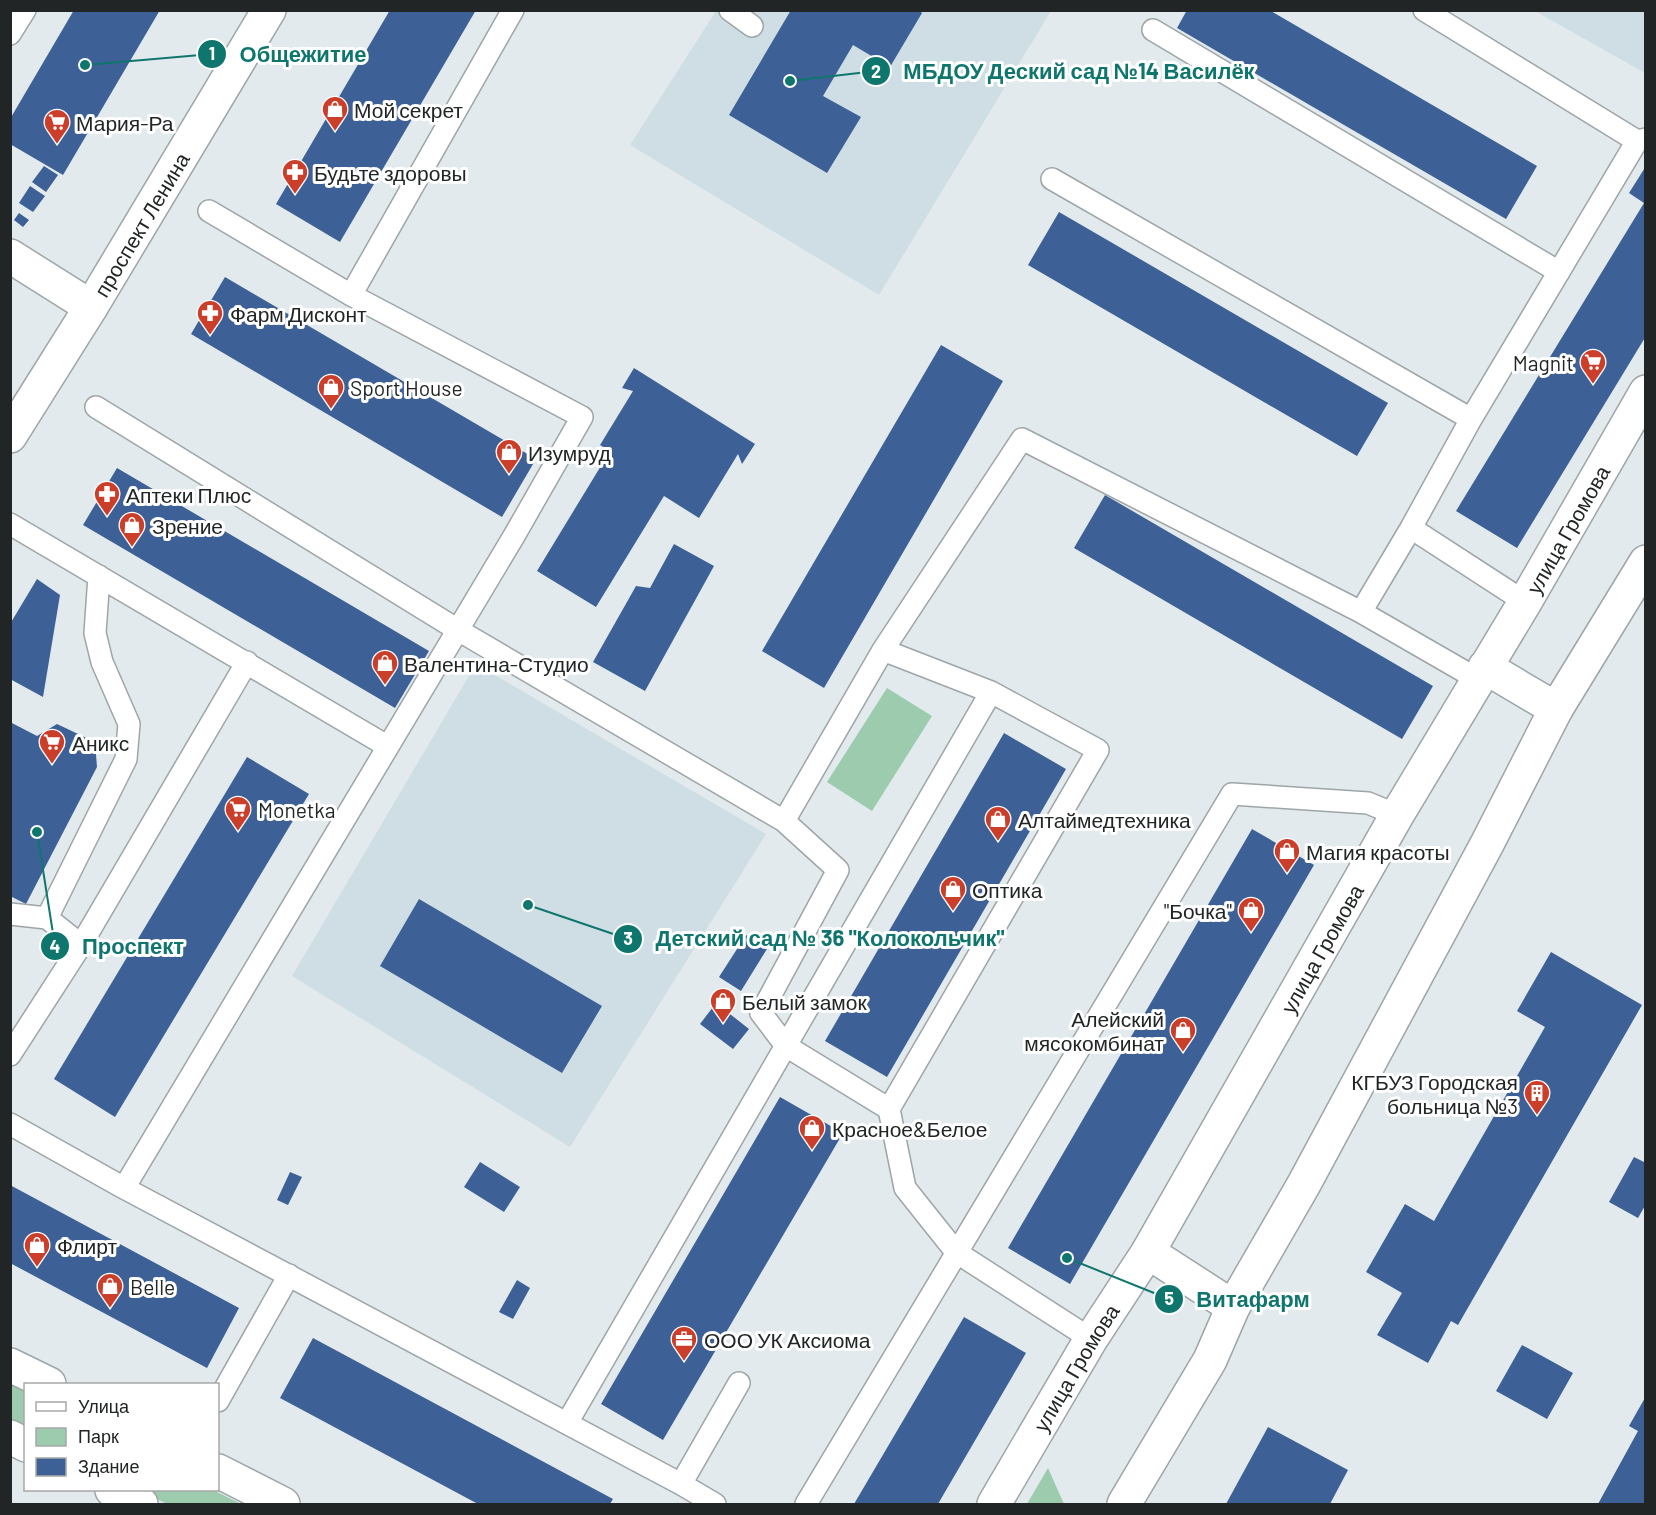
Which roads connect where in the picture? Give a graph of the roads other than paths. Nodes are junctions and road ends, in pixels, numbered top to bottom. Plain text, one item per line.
1 (25, 10) edge
2 (269, 10) edge
3 (513, 10) edge
4 (730, 10) edge
5 (1424, 10) edge
6 (752, 26) dead end
7 (1153, 30) dead end
8 (10, 34) edge
9 (1641, 140) edge
10 (1052, 179) dead end
11 (209, 211) dead end
12 (10, 256) edge
13 (1559, 272) junction
14 (351, 295) junction
15 (91, 307) junction
16 (1646, 392) edge
17 (96, 407) dead end
18 (1471, 419) junction
19 (10, 436) edge
20 (10, 524) edge
21 (1412, 528) junction
22 (1646, 562) edge
23 (99, 576) junction
24 (1525, 602) junction
25 (1361, 612) junction
26 (458, 630) junction
27 (883, 650) junction
28 (247, 662) junction
29 (1482, 673) junction
30 (991, 692) junction
31 (1556, 710) junction
32 (387, 746) junction
33 (1397, 814) junction
34 (784, 821) junction
35 (10, 915) edge
36 (47, 918) junction
37 (81, 945) junction
38 (786, 1046) junction
39 (10, 1055) edge
40 (889, 1109) junction
41 (10, 1124) edge
42 (124, 1188) junction
43 (956, 1252) junction
44 (1148, 1252) junction
45 (289, 1275) junction
46 (1233, 1307) junction
47 (1091, 1339) junction
48 (10, 1365) edge
49 (47, 1383) edge
50 (739, 1383) dead end
51 (219, 1399) edge
52 (567, 1423) junction
53 (10, 1437) edge
54 (24, 1444) edge
55 (219, 1472) edge
56 (681, 1484) junction
57 (114, 1491) edge
58 (141, 1504) edge
59 (283, 1504) edge
60 (715, 1504) edge
61 (806, 1504) edge
62 (994, 1504) edge
63 (1124, 1504) edge

1 - 8 lane
2 - 15 street, проспект Ленина
3 - 14 lane
4 - 6 lane
5 - 9 lane
7 - 13 lane
9 - 13 lane
10 - 18 lane
11 - 14 lane
12 - 15 street
13 - 18 lane
14 - 26 lane
15 - 19 street, проспект Ленина
16 - 24 street, улица Громова
17 - 26 lane
18 - 21 lane
20 - 23 lane
21 - 24 lane
21 - 25 lane
22 - 31 street
23 - 28 lane
23 - 36 lane
24 - 29 street, улица Громова
25 - 27 lane
25 - 29 lane
26 - 32 lane
26 - 34 lane
27 - 30 lane
27 - 34 lane
28 - 32 lane
28 - 37 lane
29 - 31 street
29 - 33 street, улица Громова
30 - 38 lane
30 - 40 lane
31 - 46 street
32 - 42 lane
33 - 43 lane
33 - 44 street, улица Громова
34 - 38 lane
35 - 36 lane
36 - 37 lane
37 - 39 lane
38 - 40 lane
38 - 52 lane
40 - 43 lane
41 - 42 lane
42 - 45 lane
43 - 47 lane
43 - 61 lane
44 - 46 street
44 - 47 street, улица Громова
45 - 51 lane
45 - 52 lane
46 - 63 street
47 - 62 street, улица Громова
48 - 49 street
50 - 56 lane
52 - 56 lane
53 - 54 street
55 - 59 street
56 - 60 lane
57 - 58 street

